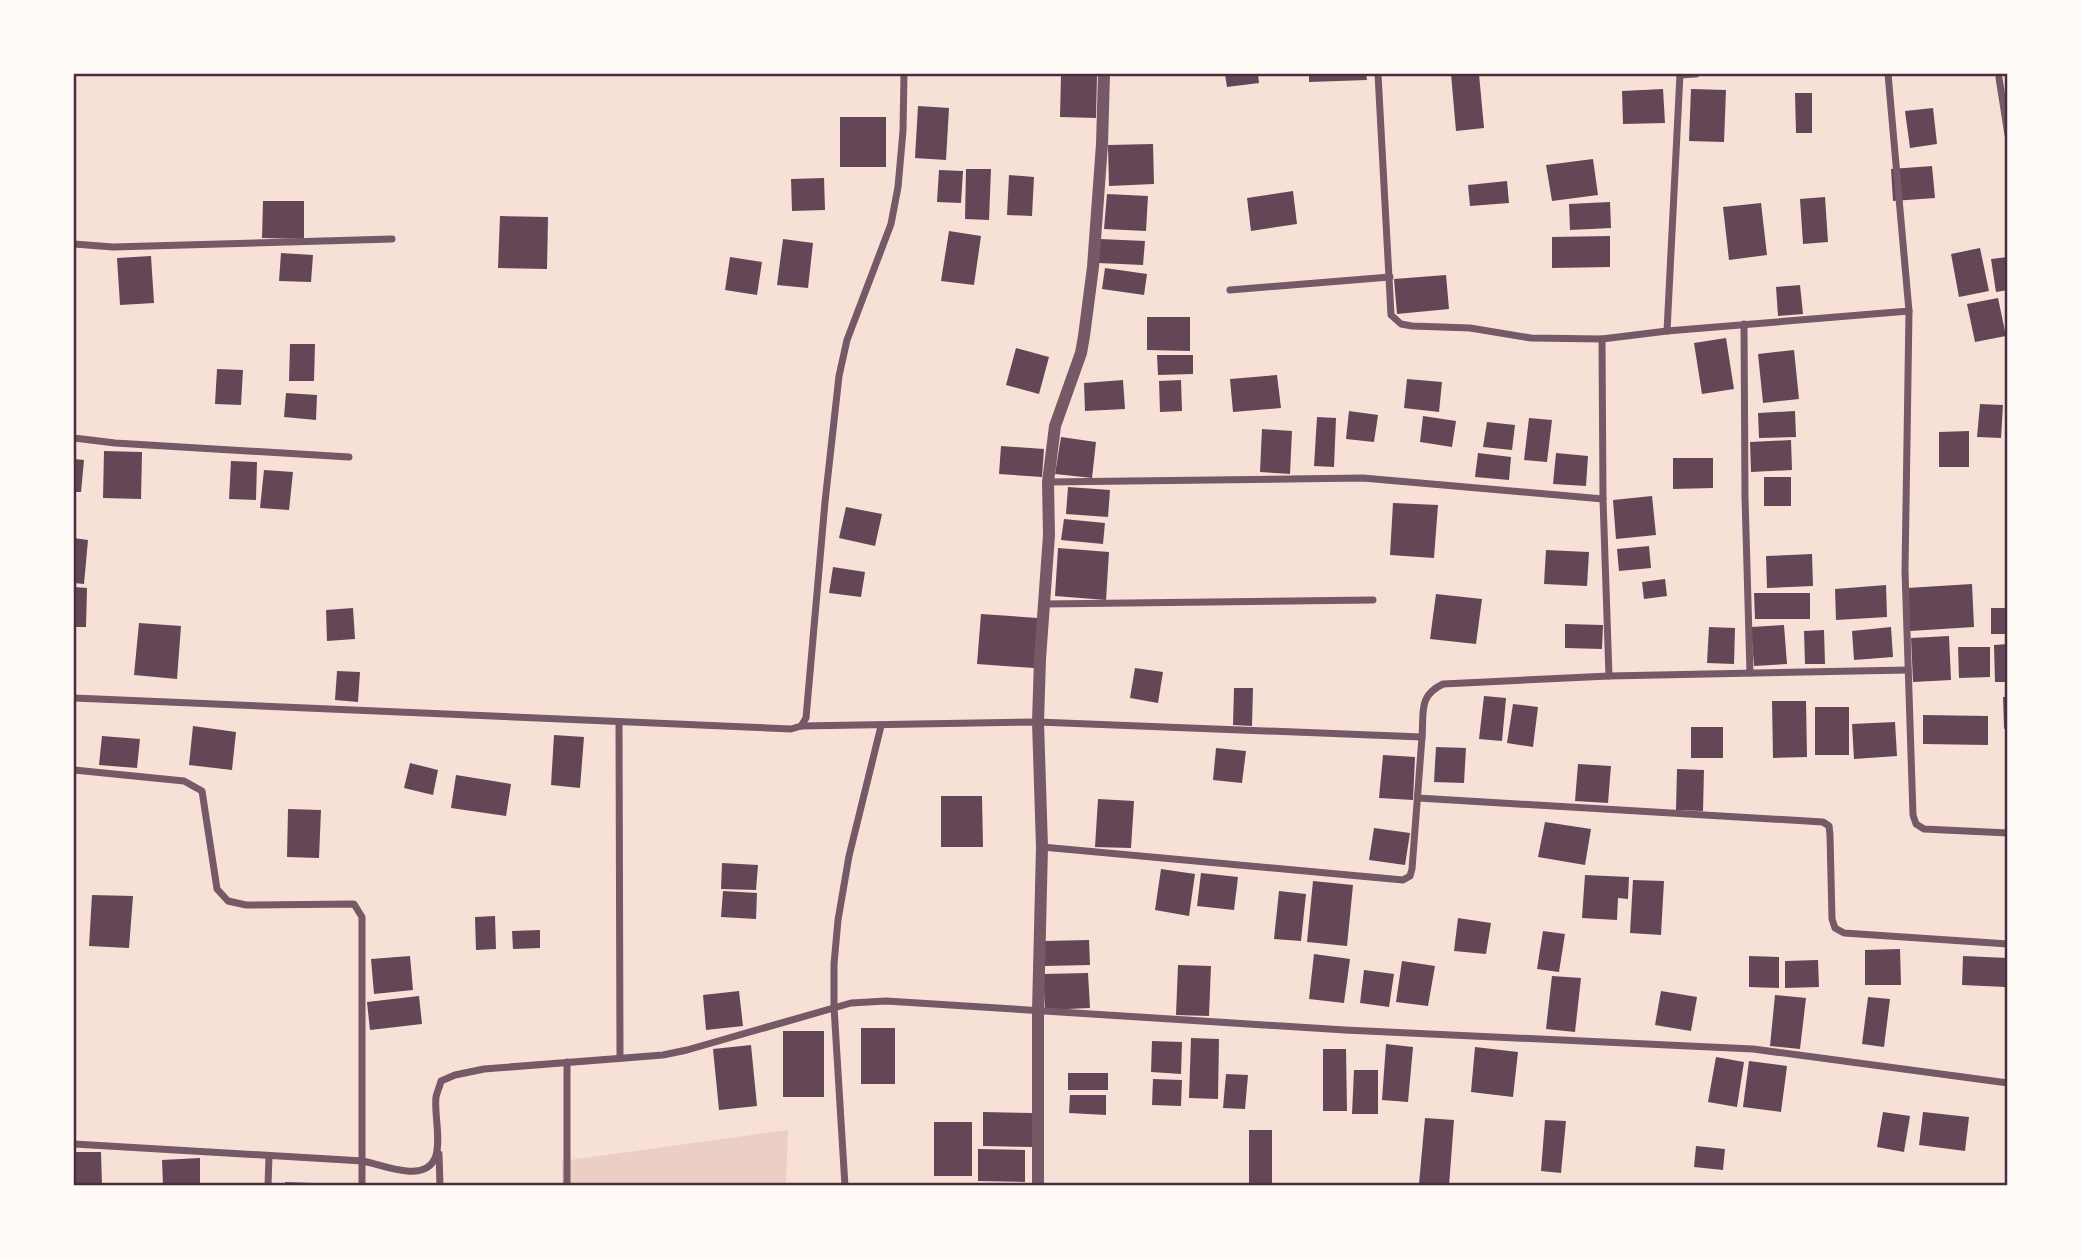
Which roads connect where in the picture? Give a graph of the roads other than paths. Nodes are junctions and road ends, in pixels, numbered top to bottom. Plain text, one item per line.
1 (904, 74) edge
2 (1104, 74) edge
3 (1378, 74) edge
4 (1680, 74) edge
5 (1696, 74) edge
6 (1888, 74) edge
7 (2001, 77) edge
8 (2007, 135) edge
9 (391, 239) dead end
10 (74, 244) edge
11 (1390, 277) junction
12 (1230, 290) dead end
13 (1909, 311) junction
14 (1744, 324) junction
15 (1667, 331) junction
16 (1602, 339) junction
17 (74, 438) edge
18 (349, 457) dead end
19 (1048, 482) junction
20 (1603, 499) junction
21 (1373, 600) dead end
22 (1045, 604) junction
23 (1908, 670) junction
24 (1750, 673) junction
25 (1609, 677) junction
26 (74, 698) edge
27 (619, 722) junction
28 (1038, 722) junction
29 (801, 726) junction
30 (881, 726) junction
31 (1422, 737) junction
32 (74, 770) edge
33 (1418, 799) junction
34 (2007, 833) edge
35 (1042, 847) junction
36 (2007, 944) edge
37 (834, 1007) junction
38 (1038, 1011) junction
39 (620, 1058) junction
40 (567, 1062) junction
41 (2007, 1083) edge
42 (74, 1144) edge
43 (439, 1146) junction
44 (269, 1156) junction
45 (363, 1161) junction
46 (268, 1185) edge
47 (362, 1185) edge
48 (440, 1185) edge
49 (567, 1185) edge
50 (845, 1185) edge
51 (1038, 1185) edge

1 - 29 street
2 - 19 street
3 - 11 street
4 - 5 street
4 - 15 street
6 - 13 street
7 - 8 street
9 - 10 street
11 - 12 street
11 - 16 street
13 - 14 street
13 - 23 street
14 - 15 street
14 - 24 street
15 - 16 street
16 - 20 street
17 - 18 street
19 - 20 street
19 - 22 street
20 - 25 street
21 - 22 street
22 - 28 street
23 - 24 street
23 - 34 street
24 - 25 street
25 - 31 street
26 - 27 street
27 - 29 street
27 - 39 street
28 - 30 street
28 - 31 street
28 - 35 street
29 - 30 street
30 - 37 street
31 - 33 street
32 - 45 street
33 - 35 street
33 - 36 street
35 - 38 street
37 - 38 street
37 - 39 street
37 - 50 street
38 - 41 street
38 - 51 street
39 - 40 street
40 - 43 street
40 - 49 street
42 - 44 street
43 - 45 street
43 - 48 street
44 - 45 street
44 - 46 street
45 - 47 street

